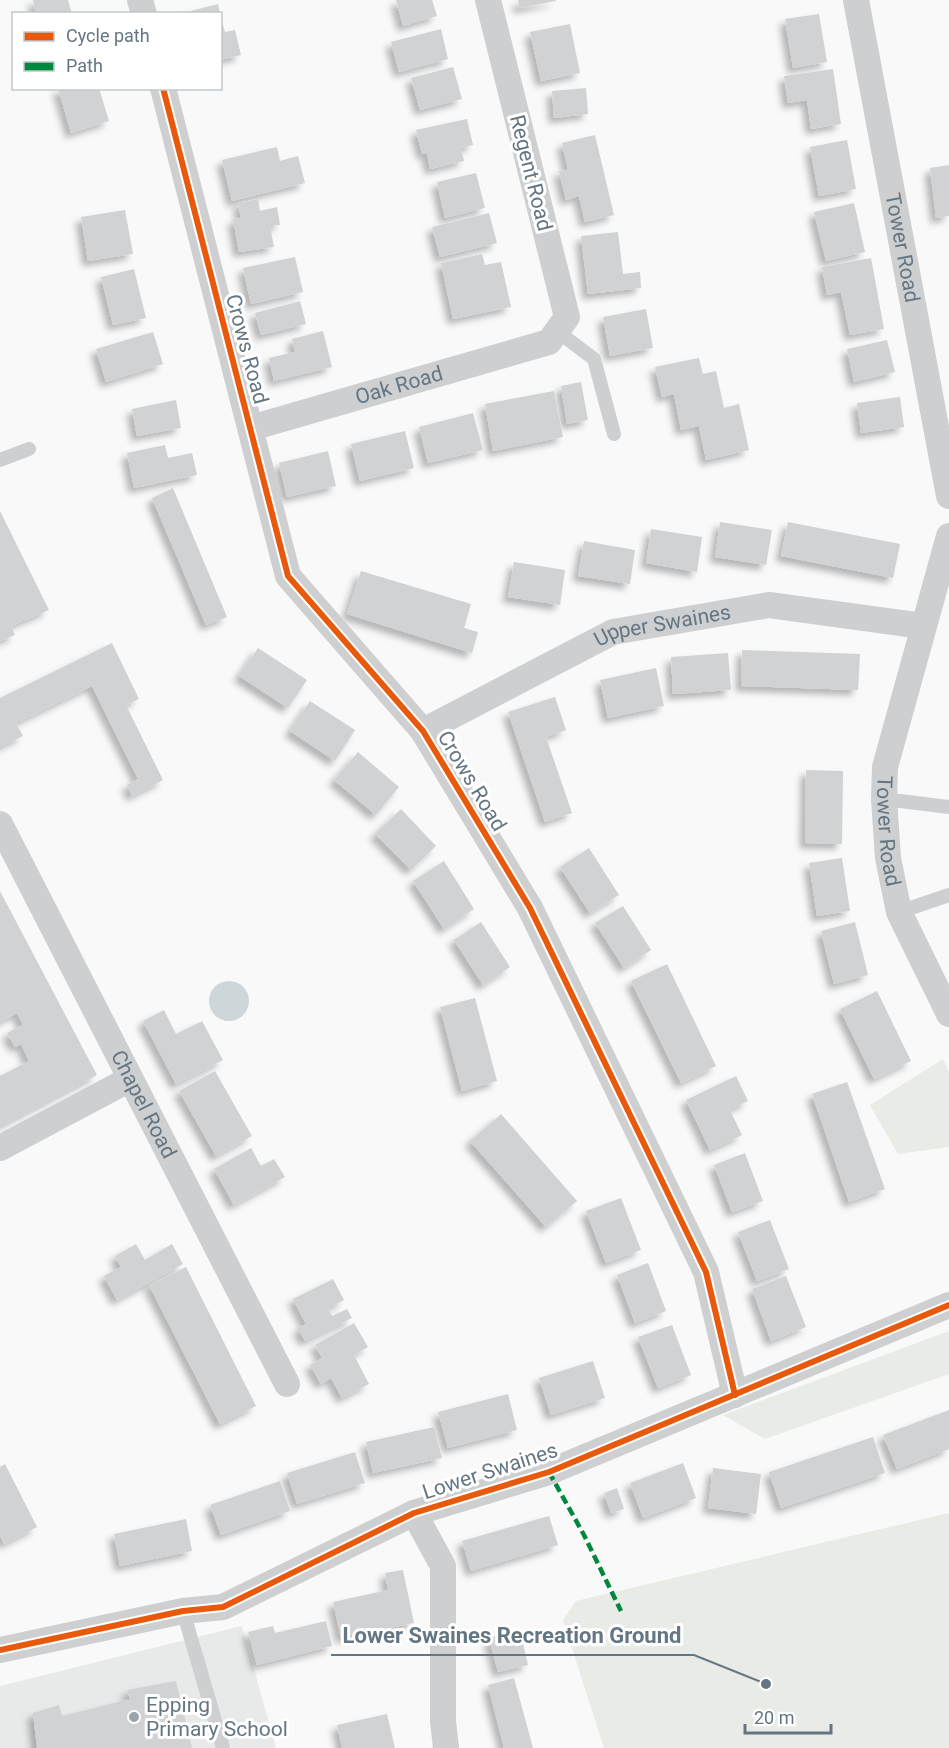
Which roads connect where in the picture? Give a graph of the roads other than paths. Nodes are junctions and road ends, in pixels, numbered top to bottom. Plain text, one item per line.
1 (488, 0) edge
2 (856, 0) edge
3 (164, 90) edge
4 (553, 337) junction
5 (251, 428) junction
6 (615, 434) dead end
7 (29, 450) dead end
8 (0, 460) edge
9 (949, 496) edge
10 (949, 536) edge
11 (923, 626) junction
12 (423, 730) junction
13 (884, 799) junction
14 (949, 807) edge
15 (0, 825) edge
16 (949, 895) edge
17 (899, 912) junction
18 (949, 1014) edge
19 (130, 1079) junction
20 (0, 1148) edge
21 (949, 1305) edge
22 (287, 1384) dead end
23 (735, 1395) junction
24 (414, 1513) junction
25 (183, 1611) junction
26 (0, 1650) edge
27 (223, 1748) edge
28 (446, 1748) edge

1 - 4 street, Regent Road
2 - 9 street, Tower Road
3 - 5 street, Crows Road
4 - 5 street, Oak Road
4 - 6 lane
5 - 12 street, Crows Road
7 - 8 lane
10 - 11 street, Tower Road
11 - 12 street, Upper Swaines
11 - 13 street, Tower Road
12 - 23 street, Crows Road
13 - 14 lane
13 - 17 street, Tower Road
15 - 19 street, Chapel Road
16 - 17 lane
17 - 18 street, Tower Road
19 - 20 street
19 - 22 street, Chapel Road
21 - 23 street, Lower Swaines
23 - 24 street, Lower Swaines
24 - 25 street, Lower Swaines
24 - 28 street, Lower Swaines
25 - 26 street, Lower Swaines
25 - 27 lane

